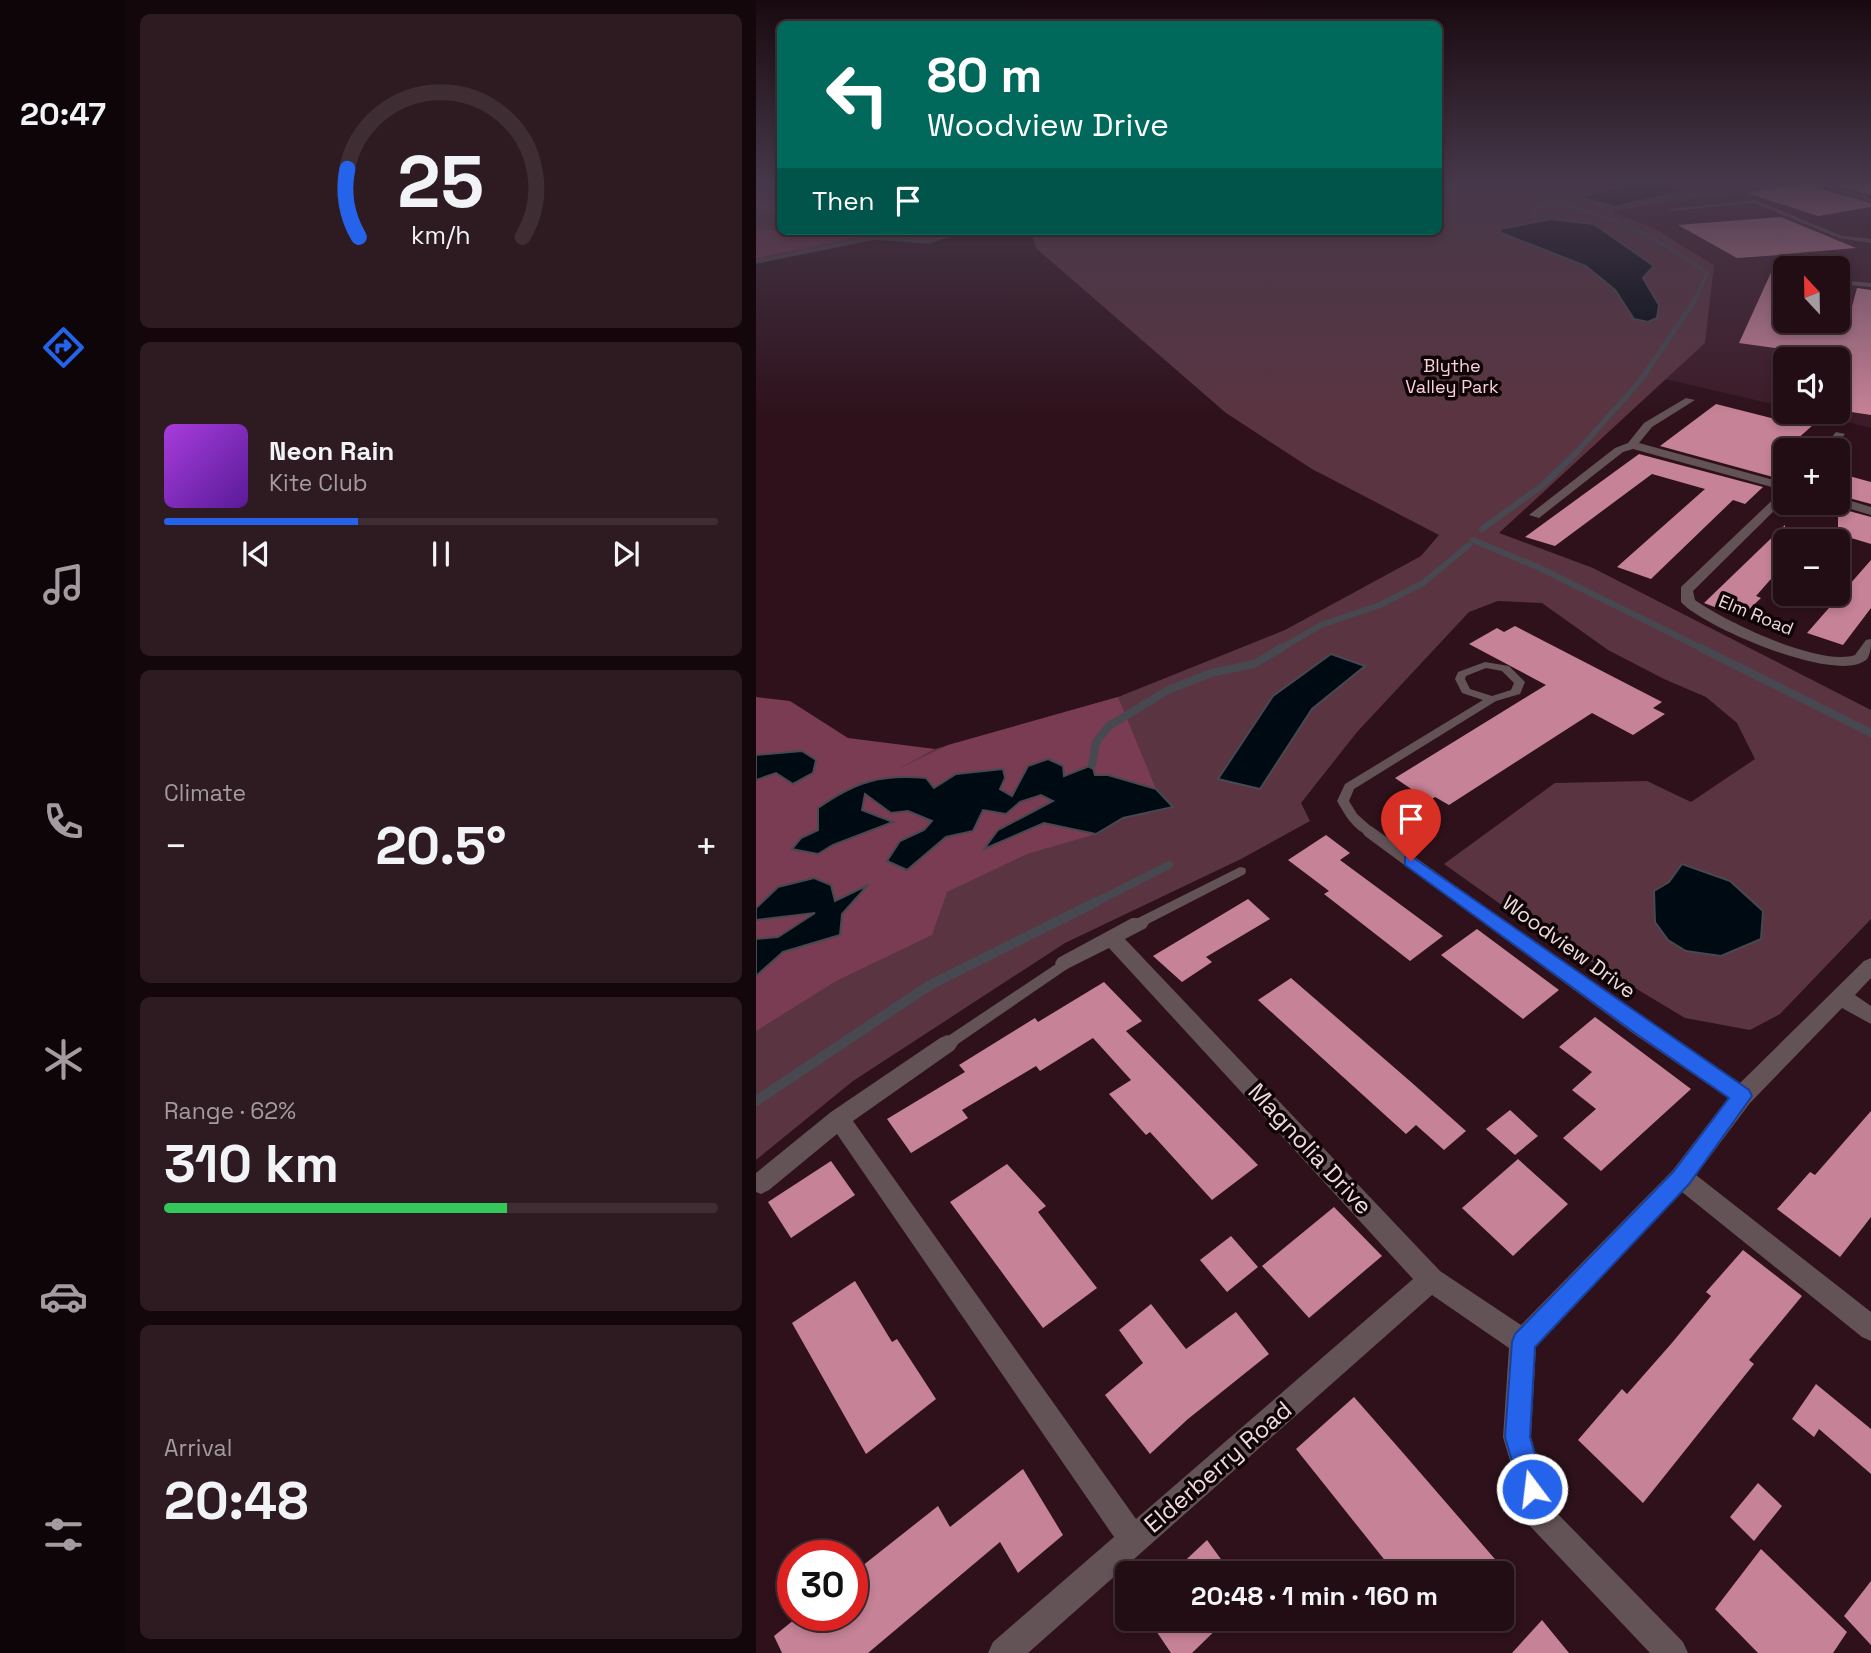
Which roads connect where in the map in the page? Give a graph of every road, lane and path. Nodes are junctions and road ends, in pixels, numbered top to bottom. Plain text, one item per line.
1 (1850, 283) edge
2 (1871, 285) edge
3 (1690, 400) dead end
4 (1840, 434) dead end
5 (1836, 438) edge
6 (1632, 445) junction
7 (1773, 484) edge
8 (1773, 505) edge
9 (1850, 505) edge
10 (1871, 511) edge
11 (1535, 515) dead end
12 (1871, 643) edge
13 (1492, 699) junction
14 (1371, 832) joint
15 (1240, 871) dead end
16 (1139, 923) joint
17 (1112, 938) junction
18 (1065, 963) joint
19 (1871, 966) edge
20 (1841, 997) junction
21 (1871, 1016) edge
22 (947, 1044) joint
23 (1742, 1096) junction
24 (839, 1119) junction
25 (1681, 1177) junction
26 (758, 1185) edge
27 (1432, 1280) junction
28 (1871, 1328) edge
29 (1524, 1342) junction
30 (1134, 1541) junction
31 (1004, 1653) edge
32 (1672, 1653) edge

1 - 2 lane
3 - 6 street
4 - 5 street
6 - 7 street
6 - 11 street
8 - 12 street, Elm Road
9 - 10 street
13 - 13 lane
13 - 14 lane
14 - 23 street, Woodview Drive
15 - 16 lane
16 - 17 street
17 - 18 street
17 - 27 street, Magnolia Drive
18 - 22 lane
19 - 20 street
20 - 21 street
20 - 23 street
22 - 24 street
23 - 25 street
24 - 26 street
24 - 30 street
25 - 28 street
25 - 29 street
27 - 29 street, Magnolia Drive
27 - 30 street, Elderberry Road
29 - 32 street
30 - 31 street, Elderberry Road

